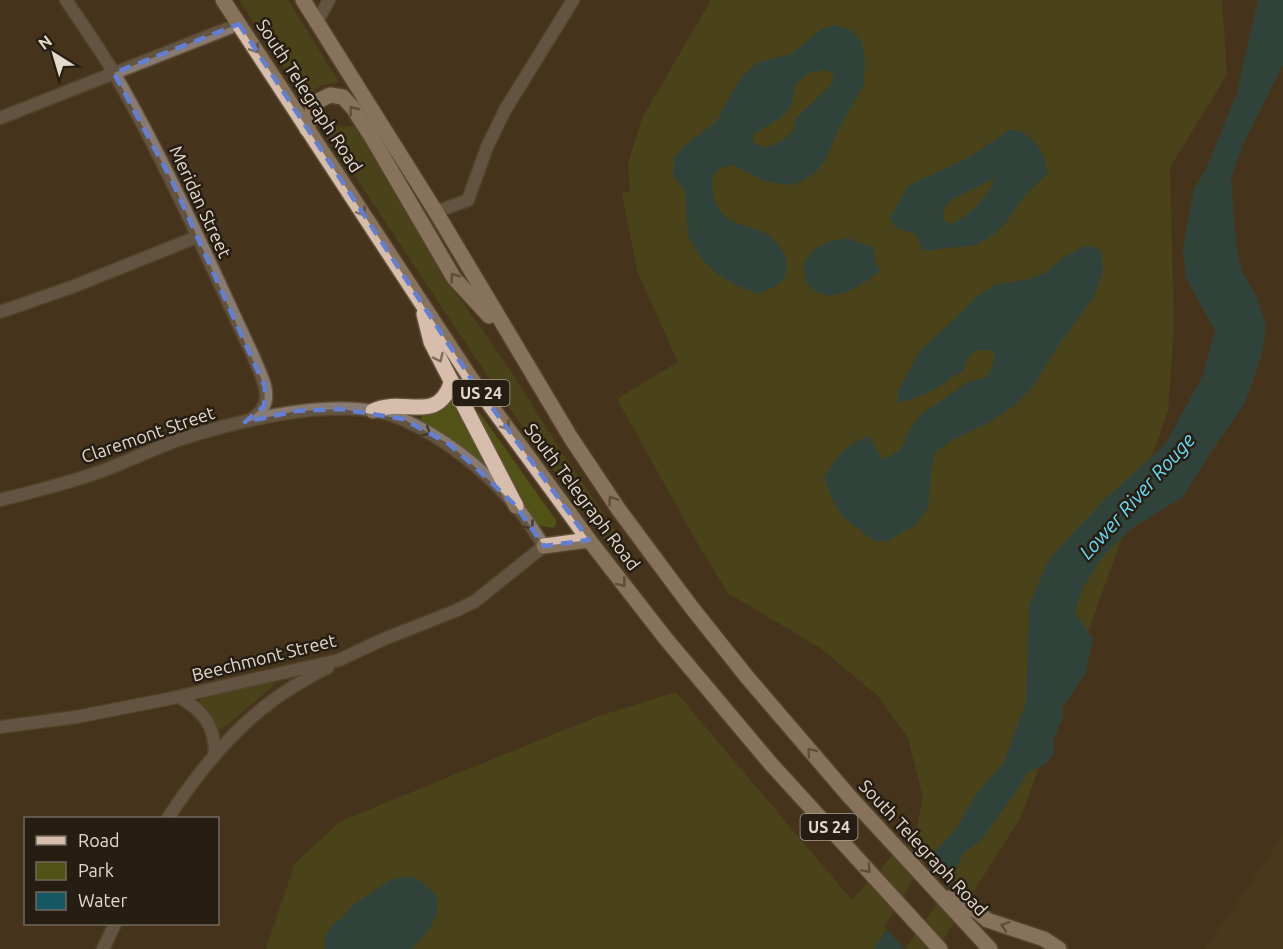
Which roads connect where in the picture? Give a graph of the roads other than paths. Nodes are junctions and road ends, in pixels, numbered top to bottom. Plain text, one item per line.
1 (66, 0) edge
2 (223, 0) edge
3 (303, 0) edge
4 (329, 0) edge
5 (573, 0) edge
6 (317, 22) junction
7 (238, 24) junction
8 (114, 73) junction
9 (0, 118) edge
10 (307, 129) junction
11 (436, 212) junction
12 (197, 237) junction
13 (422, 302) junction
14 (0, 312) edge
15 (508, 335) junction
16 (451, 383) junction
17 (373, 411) junction
18 (245, 423) junction
19 (0, 500) edge
20 (516, 506) junction
21 (589, 540) junction
22 (544, 546) junction
23 (339, 660) junction
24 (179, 697) junction
25 (0, 727) edge
26 (215, 755) junction
27 (169, 817) edge
28 (942, 895) junction
29 (115, 925) edge
30 (924, 932) junction
31 (103, 949) edge
32 (929, 949) edge
33 (940, 949) edge
34 (990, 949) edge
35 (1059, 949) edge

1 - 8 street, Meridan Street
2 - 7 main road, South Telegraph Road / US 24
3 - 6 main road, South Telegraph Road / US 24
4 - 6 street
5 - 11 street
6 - 11 main road, South Telegraph Road / US 24
7 - 8 street
7 -> 10 main road, South Telegraph Road / US 24
8 - 9 street
8 - 12 street, Meridan Street
10 -> 13 main road, South Telegraph Road / US 24
15 -> 10 main road
11 - 15 main road, South Telegraph Road / US 24
12 - 14 street
12 - 18 street, Meridan Street
13 -> 16 main road
13 -> 21 main road, South Telegraph Road / US 24
28 -> 15 main road, South Telegraph Road / US 24
16 - 17 main road
16 - 20 main road
17 - 18 street, Claremont Street
17 -> 20 street, Claremont Street
18 - 19 street, Claremont Street
20 -> 22 street, Claremont Street
21 - 22 main road
21 -> 30 main road, South Telegraph Road / US 24
22 - 23 street, Beechmont Street
23 - 24 street, Beechmont Street
23 - 26 street
24 - 25 street, Beechmont Street
24 - 26 street
26 - 27 street
28 - 34 main road, South Telegraph Road / US 24
35 -> 28 main road
29 - 31 street
30 - 32 main road
30 - 33 main road, South Telegraph Road / US 24

